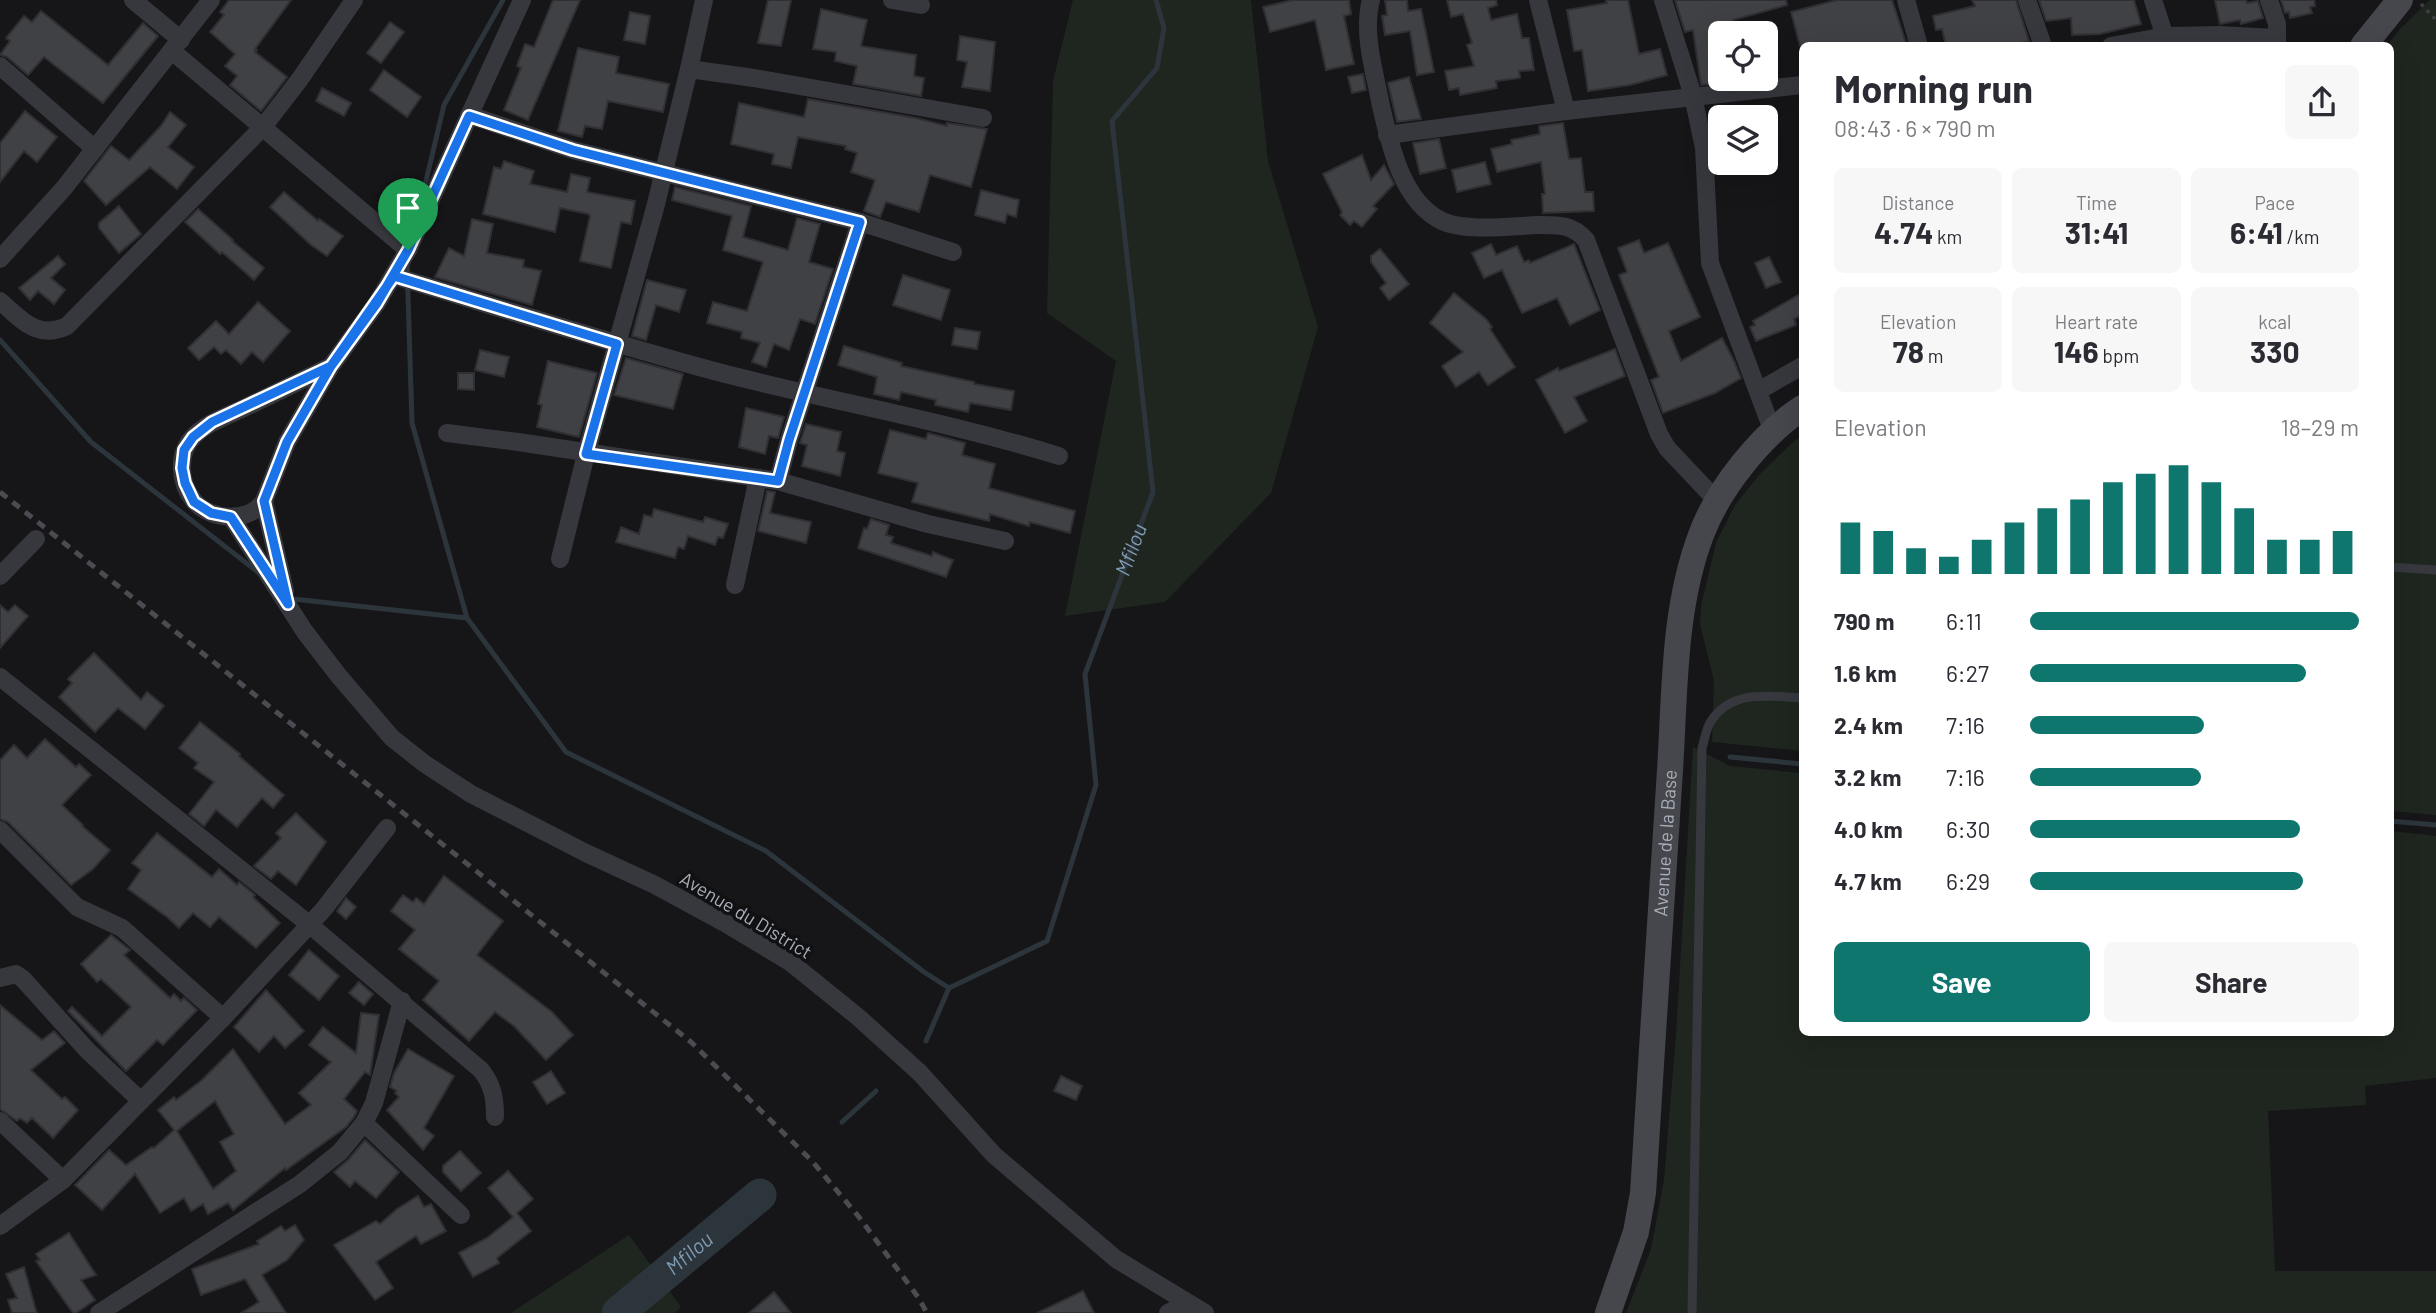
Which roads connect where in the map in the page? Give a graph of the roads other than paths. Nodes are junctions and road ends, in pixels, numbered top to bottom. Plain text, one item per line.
1 (132, 0) edge
2 (211, 0) edge
3 (354, 0) edge
4 (522, 0) edge
5 (704, 0) edge
6 (892, 0) edge
7 (1371, 0) edge
8 (1538, 0) edge
9 (1663, 0) edge
10 (1906, 0) edge
11 (2027, 0) edge
12 (2153, 0) edge
13 (2269, 0) edge
14 (2400, 0) edge
15 (921, 5) dead end
16 (2167, 41) edge
17 (1918, 42) edge
18 (2042, 42) edge
19 (2277, 42) edge
20 (2366, 42) edge
21 (176, 46) junction
22 (0, 66) edge
23 (690, 69) junction
24 (1799, 85) edge
25 (1692, 96) junction
26 (1566, 111) junction
27 (469, 116) junction
28 (983, 118) dead end
29 (262, 127) junction
30 (1387, 135) junction
31 (94, 149) junction
32 (663, 173) junction
33 (860, 222) junction
34 (408, 250) junction
35 (953, 252) dead end
36 (0, 259) edge
37 (394, 276) junction
38 (0, 301) edge
39 (617, 344) junction
40 (331, 366) junction
41 (1799, 368) edge
42 (1759, 390) junction
43 (806, 394) junction
44 (1799, 410) edge
45 (1773, 432) junction
46 (447, 433) dead end
47 (586, 454) junction
48 (1059, 456) dead end
49 (758, 478) junction
50 (778, 481) junction
51 (264, 501) junction
52 (1717, 502) junction
53 (231, 517) junction
54 (36, 539) dead end
55 (1005, 541) dead end
56 (560, 559) dead end
57 (2394, 567) edge
58 (2436, 570) edge
59 (0, 576) edge
60 (735, 585) dead end
61 (288, 604) junction
62 (4, 688) edge
63 (1799, 698) edge
64 (387, 828) dead end
65 (0, 830) edge
66 (310, 925) junction
67 (0, 978) edge
68 (401, 1001) junction
69 (223, 1018) junction
70 (141, 1101) junction
71 (495, 1117) dead end
72 (0, 1121) edge
73 (364, 1123) junction
74 (62, 1180) junction
75 (461, 1214) dead end
76 (0, 1226) edge
77 (1187, 1303) junction
78 (99, 1313) edge
79 (1168, 1313) edge
80 (1205, 1313) edge
81 (1608, 1313) edge
82 (1692, 1313) edge

1 - 21 street
2 - 21 street
3 - 29 street
4 - 27 street
5 - 23 street
6 - 15 street
7 - 30 street
8 - 26 street
9 - 25 street
10 - 17 street
11 - 18 street
12 - 16 street
13 - 19 street
14 - 20 main road
16 - 19 street
21 - 29 street
21 - 31 street
22 - 31 street
23 - 28 street
23 - 32 street
24 - 25 street
25 - 26 street
25 - 42 street
26 - 30 street
27 - 32 street
27 - 34 street
29 - 34 street
29 - 38 street
30 - 52 street
31 - 36 street
32 - 33 street
32 - 39 street
33 - 35 street
33 - 43 street
34 - 37 street
37 - 39 street
37 - 40 street
39 - 43 street
39 - 47 street
40 - 51 street
40 - 53 street
41 - 42 street
42 - 45 street
43 - 48 street
43 - 50 street
44 - 45 main road, Avenue de la Base
45 - 52 main road, Avenue de la Base
46 - 47 street
47 - 49 street
47 - 56 street
49 - 50 street
49 - 60 street
50 - 55 street
51 - 53 street
51 - 61 street, Avenue du District
52 - 81 main road, Avenue de la Base
53 - 61 street, Avenue du District
54 - 59 street
57 - 58 lane
61 - 77 street, Avenue du District
62 - 66 street
63 - 82 lane
64 - 66 street
65 - 69 street
66 - 68 street
66 - 69 street
67 - 70 street
68 - 71 street
68 - 73 street
69 - 70 street
70 - 74 street
72 - 74 street
73 - 75 street
73 - 78 street
74 - 76 street
77 - 79 street
77 - 80 street, Avenue du District

